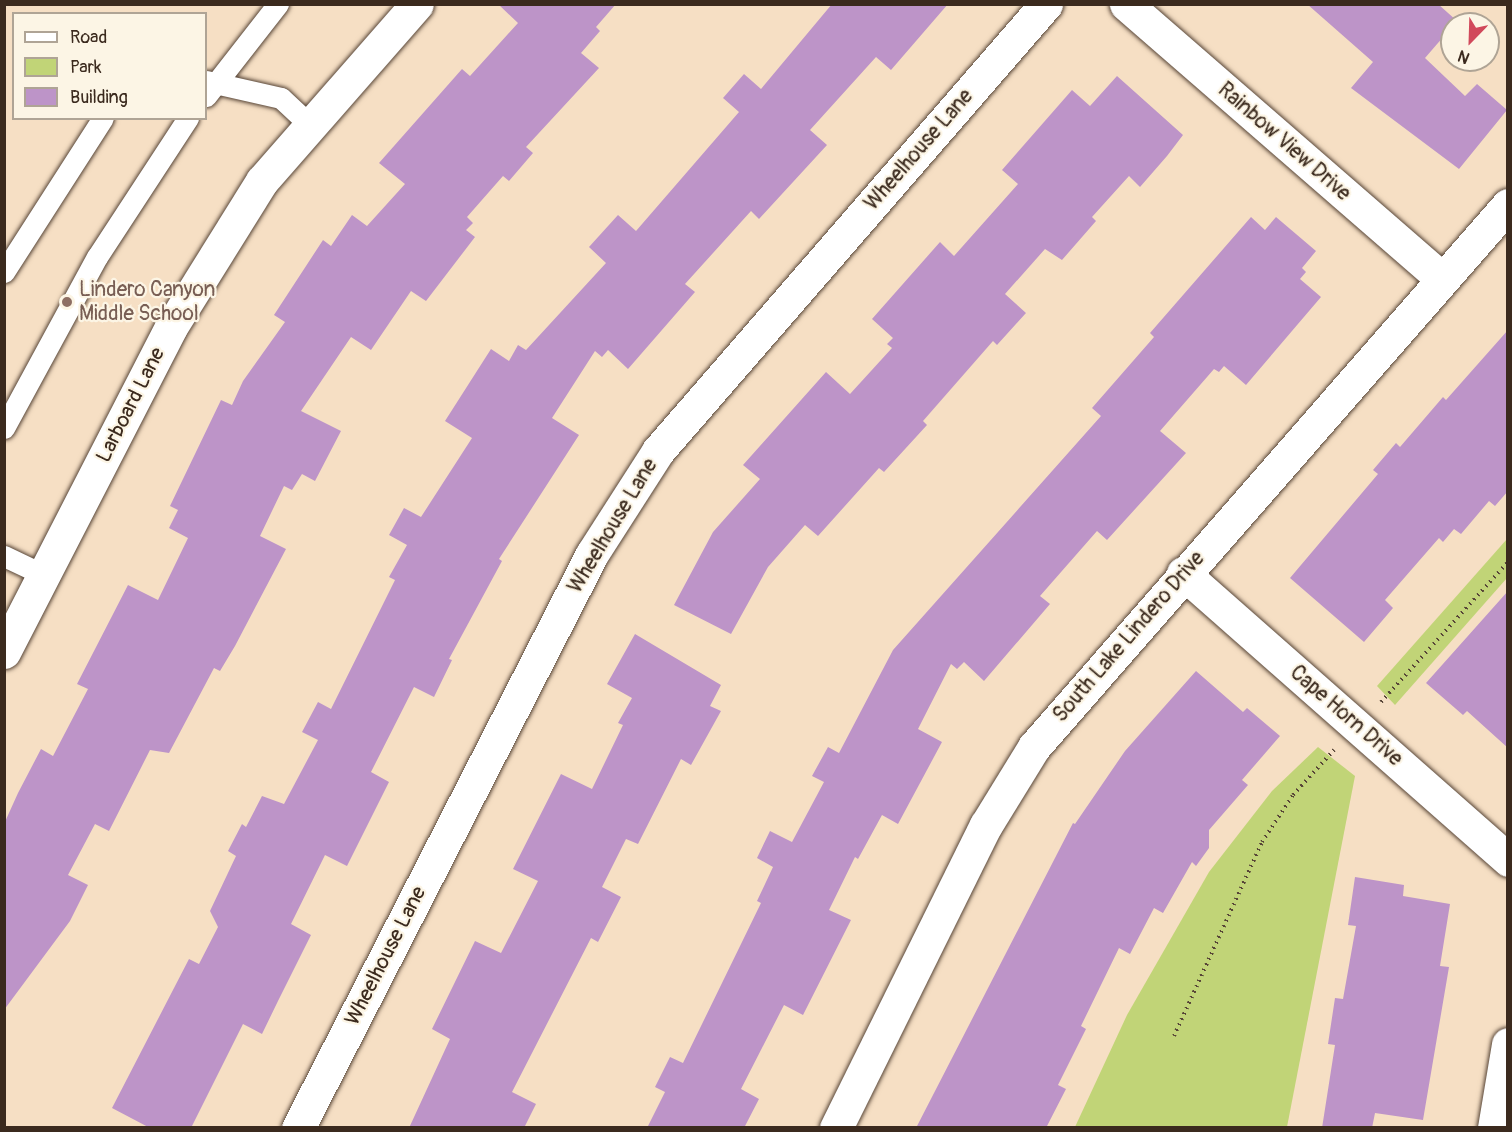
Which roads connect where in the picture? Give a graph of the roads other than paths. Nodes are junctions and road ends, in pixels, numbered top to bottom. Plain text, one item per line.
1 (278, 4) edge
2 (417, 4) edge
3 (1046, 4) edge
4 (1126, 4) edge
5 (209, 86) edge
6 (102, 120) edge
7 (187, 120) edge
8 (311, 126) junction
9 (1508, 205) edge
10 (4, 272) edge
11 (1442, 279) junction
12 (4, 428) edge
13 (4, 556) edge
14 (1183, 573) junction
15 (44, 575) junction
16 (4, 652) edge
17 (1508, 861) edge
18 (1508, 1044) edge
19 (298, 1128) edge
20 (836, 1128) edge
21 (1494, 1128) edge

1 - 5 lane
2 - 8 street, Larboard Lane
3 - 19 street, Wheelhouse Lane
4 - 11 street, Rainbow View Drive
5 - 8 lane
6 - 10 lane
7 - 12 lane
8 - 15 street, Larboard Lane
9 - 11 street, South Lake Lindero Drive
11 - 14 street, South Lake Lindero Drive
13 - 15 lane
14 - 17 street, Cape Horn Drive
14 - 20 street, South Lake Lindero Drive
15 - 16 street, Larboard Lane
18 - 21 street

